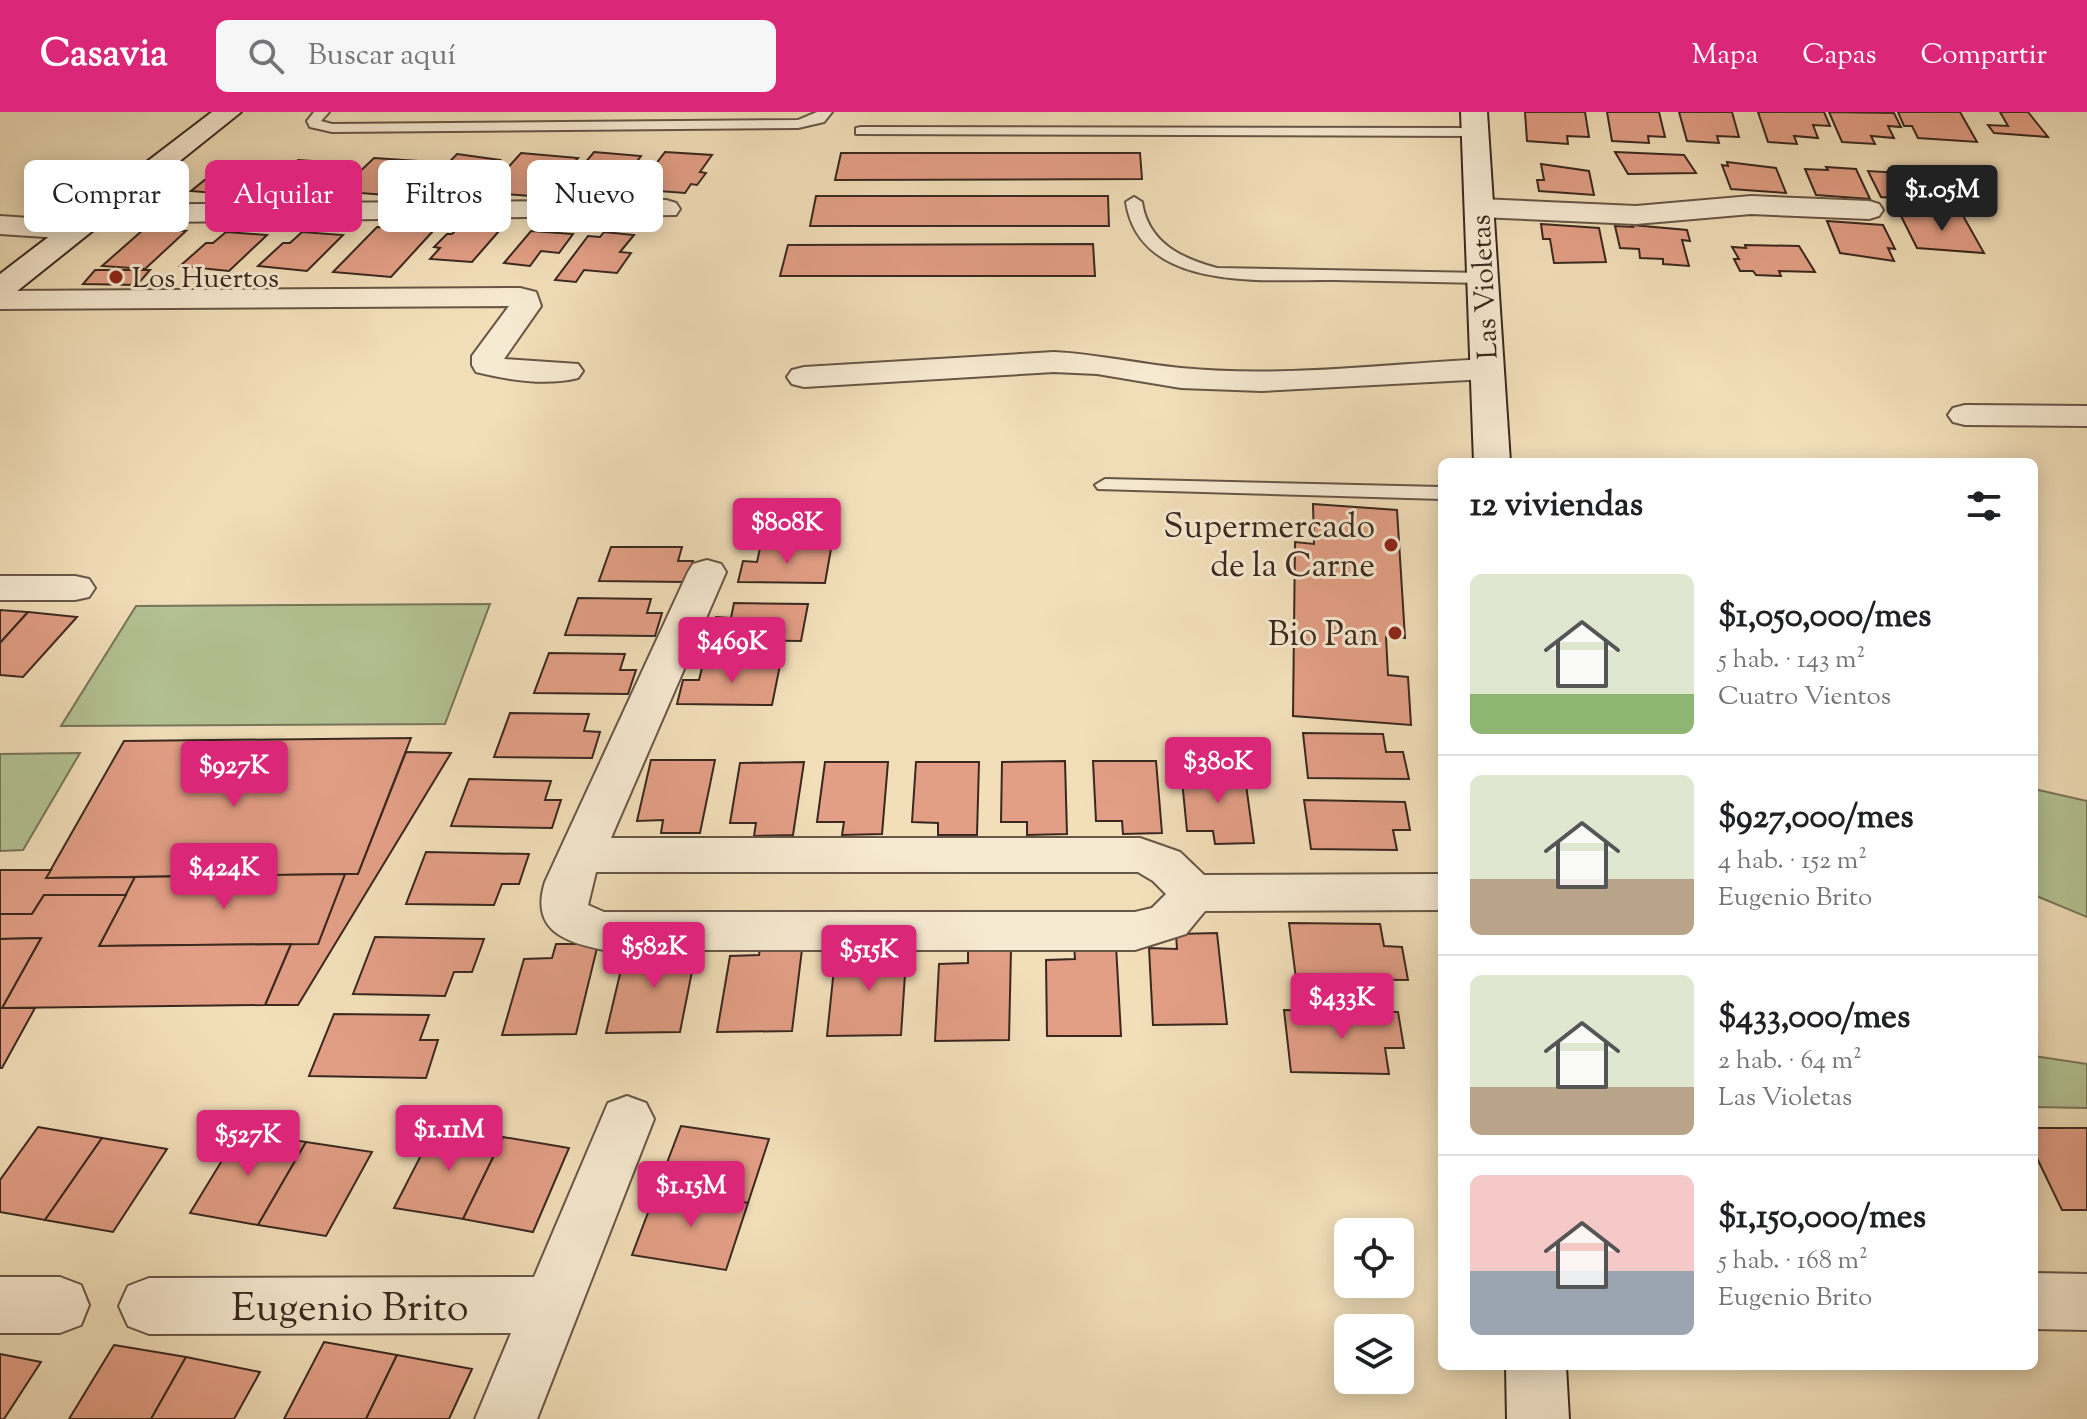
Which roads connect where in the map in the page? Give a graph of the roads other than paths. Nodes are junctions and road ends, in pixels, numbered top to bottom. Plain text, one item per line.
1 (228, 112) edge
2 (322, 112) edge
3 (825, 112) edge
4 (1475, 122) edge
5 (861, 131) dead end
6 (166, 160) edge
7 (1134, 202) dead end
8 (1480, 208) junction
9 (666, 209) dead end
10 (1869, 210) dead end
11 (189, 220) edge
12 (24, 224) edge
13 (0, 225) edge
14 (73, 232) edge
15 (1483, 278) junction
16 (0, 289) edge
17 (0, 300) edge
18 (1487, 369) junction
19 (566, 371) dead end
20 (804, 377) dead end
21 (1965, 415) dead end
22 (2087, 416) edge
23 (1492, 458) edge
24 (1105, 485) dead end
25 (1438, 493) edge
26 (707, 572) dead end
27 (0, 588) edge
28 (75, 588) dead end
29 (580, 855) junction
30 (1438, 892) edge
31 (1190, 893) junction
32 (627, 1119) dead end
33 (2038, 1301) edge
34 (2087, 1302) edge
35 (0, 1305) edge
36 (60, 1305) dead end
37 (552, 1305) junction
38 (149, 1306) dead end
39 (1536, 1370) edge
40 (506, 1419) edge
41 (1538, 1419) edge

1 - 6 street
2 - 3 lane
4 - 5 lane
4 - 8 street, Las Violetas
7 - 15 lane
8 - 10 street
8 - 15 street, Las Violetas
9 - 11 street
12 - 13 street
14 - 16 street
15 - 18 street, Las Violetas
17 - 19 street
18 - 20 street
18 - 23 street, Las Violetas
21 - 22 street
24 - 25 lane
26 - 29 street
27 - 28 street
29 - 31 street
29 - 31 street
30 - 31 street
32 - 37 street
33 - 34 street
35 - 36 street
37 - 38 street, Eugenio Brito
37 - 40 street
39 - 41 street

